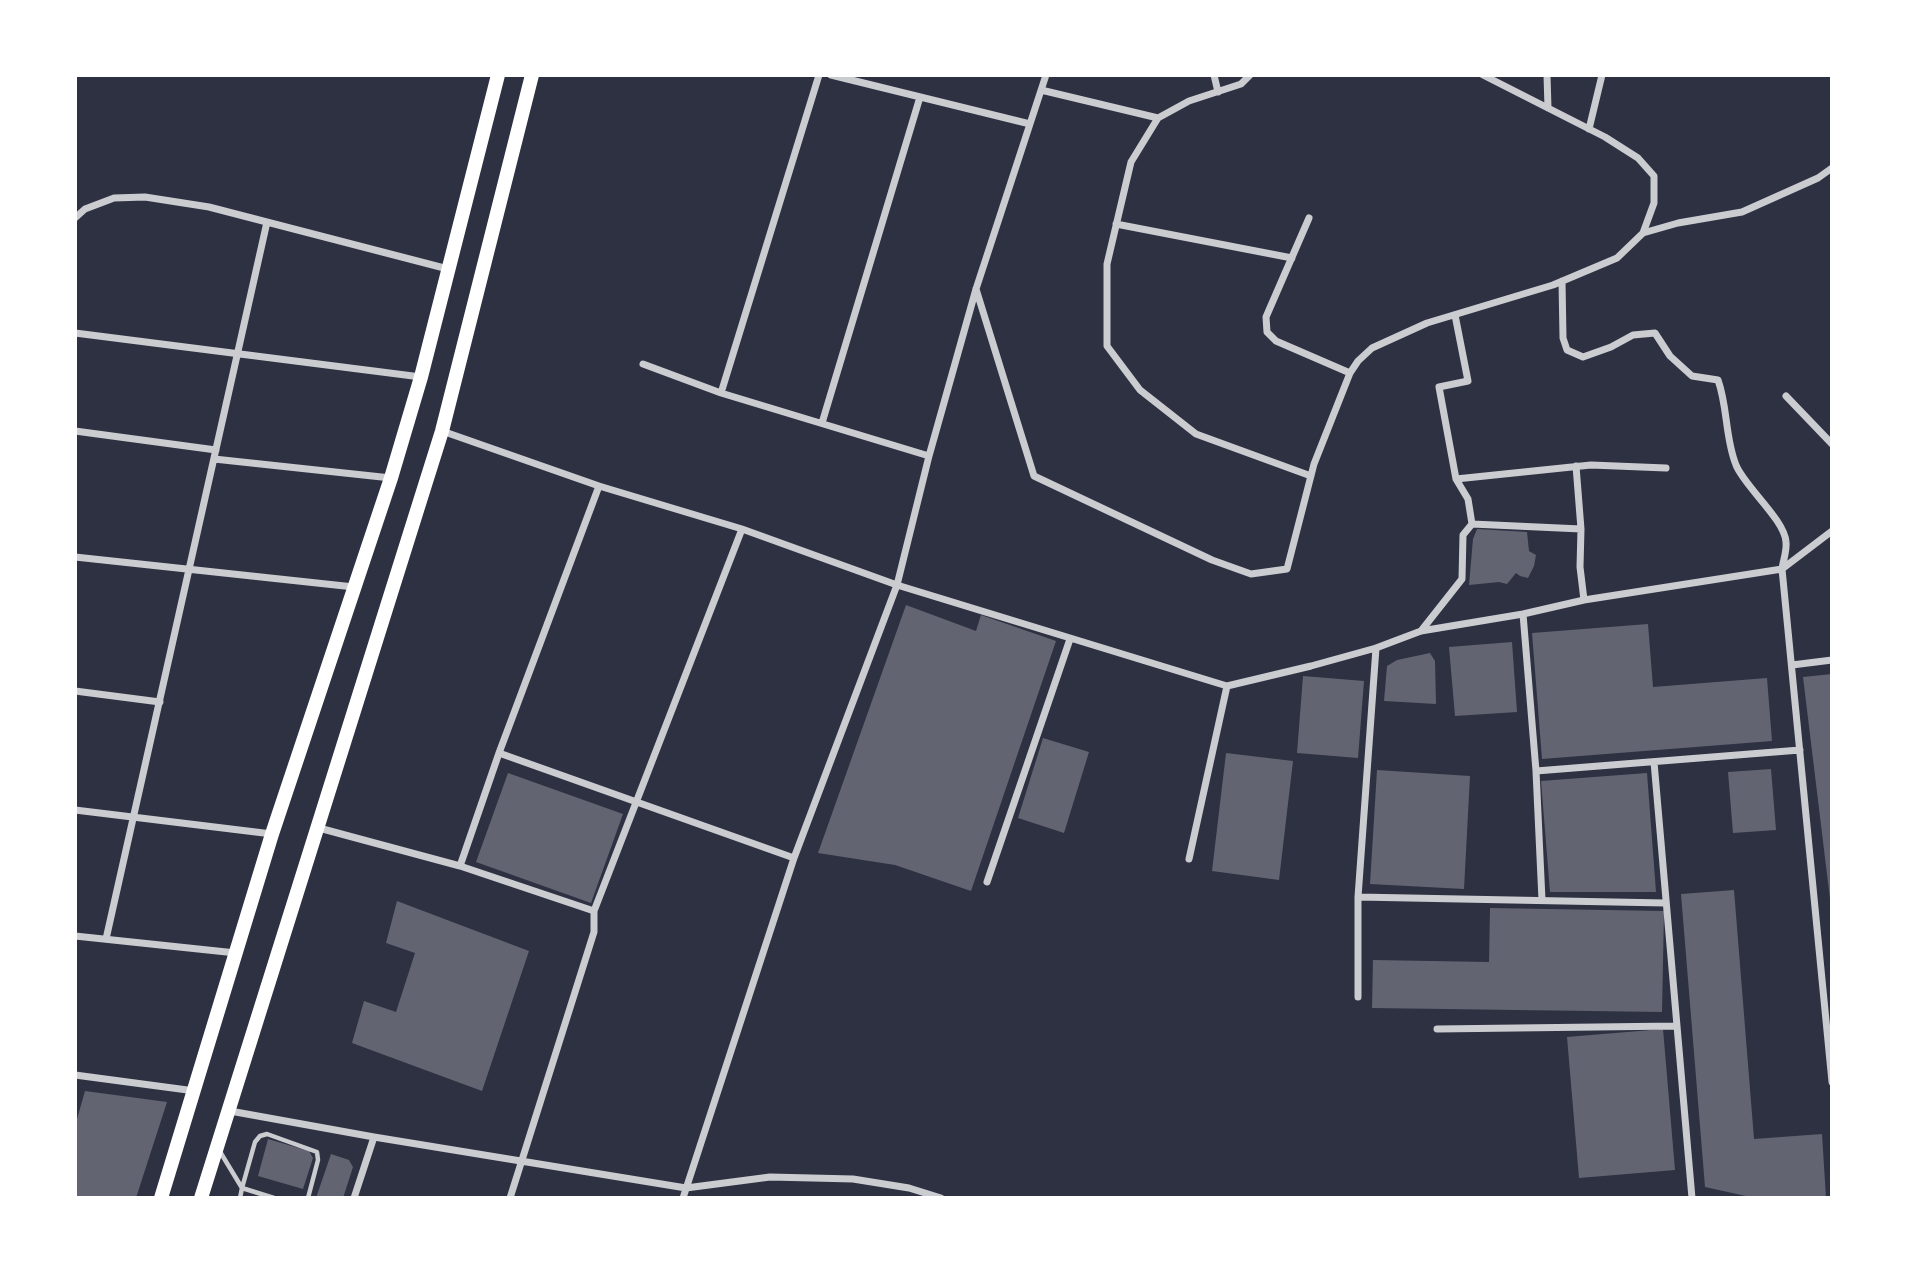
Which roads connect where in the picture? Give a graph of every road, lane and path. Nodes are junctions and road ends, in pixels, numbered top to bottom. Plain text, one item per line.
1 (498, 75) edge
2 (532, 75) edge
3 (819, 75) edge
4 (831, 75) edge
5 (1046, 75) edge
6 (1214, 75) edge
7 (1250, 75) edge
8 (1483, 75) edge
9 (1547, 75) edge
10 (1602, 75) edge
11 (1041, 90) junction
12 (1218, 92) junction
13 (920, 97) junction
14 (1548, 108) junction
15 (1158, 118) junction
16 (1030, 124) junction
17 (1589, 129) junction
18 (1832, 168) edge
19 (75, 218) edge
20 (1310, 218) dead end
21 (267, 222) junction
22 (1116, 224) junction
23 (1643, 233) junction
24 (1292, 258) junction
25 (449, 269) junction
26 (1562, 281) junction
27 (976, 289) junction
28 (1455, 315) junction
29 (75, 333) edge
30 (238, 355) junction
31 (643, 364) dead end
32 (1350, 373) junction
33 (421, 377) junction
34 (721, 393) junction
35 (1786, 396) dead end
36 (822, 423) junction
37 (75, 431) edge
38 (442, 431) junction
39 (1832, 444) edge
40 (216, 450) junction
41 (929, 456) junction
42 (214, 459) junction
43 (1576, 466) junction
44 (1667, 468) dead end
45 (1311, 476) junction
46 (391, 478) junction
47 (1455, 479) junction
48 (599, 486) junction
49 (1472, 524) junction
50 (742, 529) junction
51 (1581, 529) junction
52 (1832, 531) edge
53 (75, 558) edge
54 (1782, 569) junction
55 (189, 570) junction
56 (897, 585) junction
57 (354, 587) junction
58 (1584, 600) junction
59 (1523, 614) junction
60 (1421, 631) junction
61 (1070, 639) junction
62 (1376, 648) junction
63 (1832, 660) edge
64 (1792, 665) junction
65 (1227, 685) junction
66 (75, 691) edge
67 (160, 702) junction
68 (1800, 750) junction
69 (499, 753) junction
70 (1654, 762) junction
71 (1536, 771) junction
72 (635, 801) junction
73 (75, 810) edge
74 (134, 817) junction
75 (319, 828) junction
76 (272, 834) junction
77 (794, 858) junction
78 (1189, 859) dead end
79 (460, 866) junction
80 (987, 882) dead end
81 (1358, 897) junction
82 (1542, 900) junction
83 (1665, 903) junction
84 (594, 911) junction
85 (75, 936) edge
86 (106, 939) junction
87 (236, 953) junction
88 (1358, 997) dead end
89 (1829, 1016) edge
90 (1676, 1026) junction
91 (1437, 1029) dead end
92 (75, 1075) edge
93 (1832, 1082) edge
94 (195, 1091) junction
95 (230, 1111) junction
96 (374, 1137) junction
97 (218, 1148) junction
98 (522, 1162) junction
99 (242, 1188) junction
100 (686, 1188) junction
101 (162, 1198) edge
102 (201, 1198) edge
103 (240, 1198) edge
104 (274, 1198) edge
105 (308, 1198) edge
106 (354, 1198) edge
107 (510, 1198) edge
108 (683, 1198) edge
109 (941, 1198) edge
110 (1692, 1198) edge

1 - 25 main road
2 - 38 main road
3 - 34 street
4 - 13 street
5 - 11 street
6 - 12 street
7 - 12 street
8 - 14 street
9 - 14 street
10 - 17 street
11 - 15 street
11 - 16 street
12 - 15 street
13 - 16 street
13 - 36 street
14 - 17 street
15 - 22 street
16 - 27 street
17 - 23 street
18 - 23 street
19 - 21 street
20 - 24 street
21 - 25 street
21 - 30 street
22 - 24 street
22 - 45 street
23 - 26 street
24 - 32 street
25 - 33 main road
26 - 28 street
26 - 54 street
27 - 41 street
27 - 45 street
28 - 32 street
28 - 47 street
29 - 30 street
30 - 33 street
30 - 40 street
31 - 34 street
32 - 45 street
33 - 46 main road
34 - 36 street
35 - 39 street
36 - 41 street
37 - 40 street
38 - 48 street
38 - 75 main road
40 - 42 street
41 - 56 street
42 - 46 street
42 - 55 street
43 - 44 street
43 - 47 street
43 - 51 street
46 - 57 main road
47 - 49 street
48 - 50 street
48 - 69 street
49 - 51 street
49 - 60 street
50 - 56 street
50 - 72 street
51 - 58 street
52 - 54 street
53 - 55 street
54 - 58 street
54 - 64 street
55 - 57 street
55 - 67 street
56 - 61 street
56 - 77 street
57 - 76 main road
58 - 59 street
59 - 60 street
59 - 71 street
60 - 62 street
61 - 65 street
61 - 80 street
62 - 65 street
62 - 81 street
63 - 64 street
64 - 68 street
65 - 78 street
66 - 67 street
67 - 74 street
68 - 70 street
68 - 89 street
69 - 72 street
69 - 79 street
70 - 71 street
70 - 83 street
71 - 82 street
72 - 77 street
72 - 84 street
73 - 74 street
74 - 76 street
74 - 86 street
75 - 79 street
75 - 95 main road
76 - 87 main road
77 - 100 street
79 - 84 street
81 - 82 street
81 - 88 street
82 - 83 street
83 - 90 street
84 - 98 street
85 - 86 street
86 - 87 street
87 - 94 main road
89 - 93 street
90 - 91 street
90 - 110 street
92 - 94 street
94 - 101 main road
95 - 96 street
95 - 97 main road
96 - 98 street
96 - 106 street
97 - 99 lane
97 - 102 main road
98 - 100 street
98 - 107 street
99 - 103 lane
99 - 104 lane
99 - 105 lane
100 - 108 street
100 - 109 street

